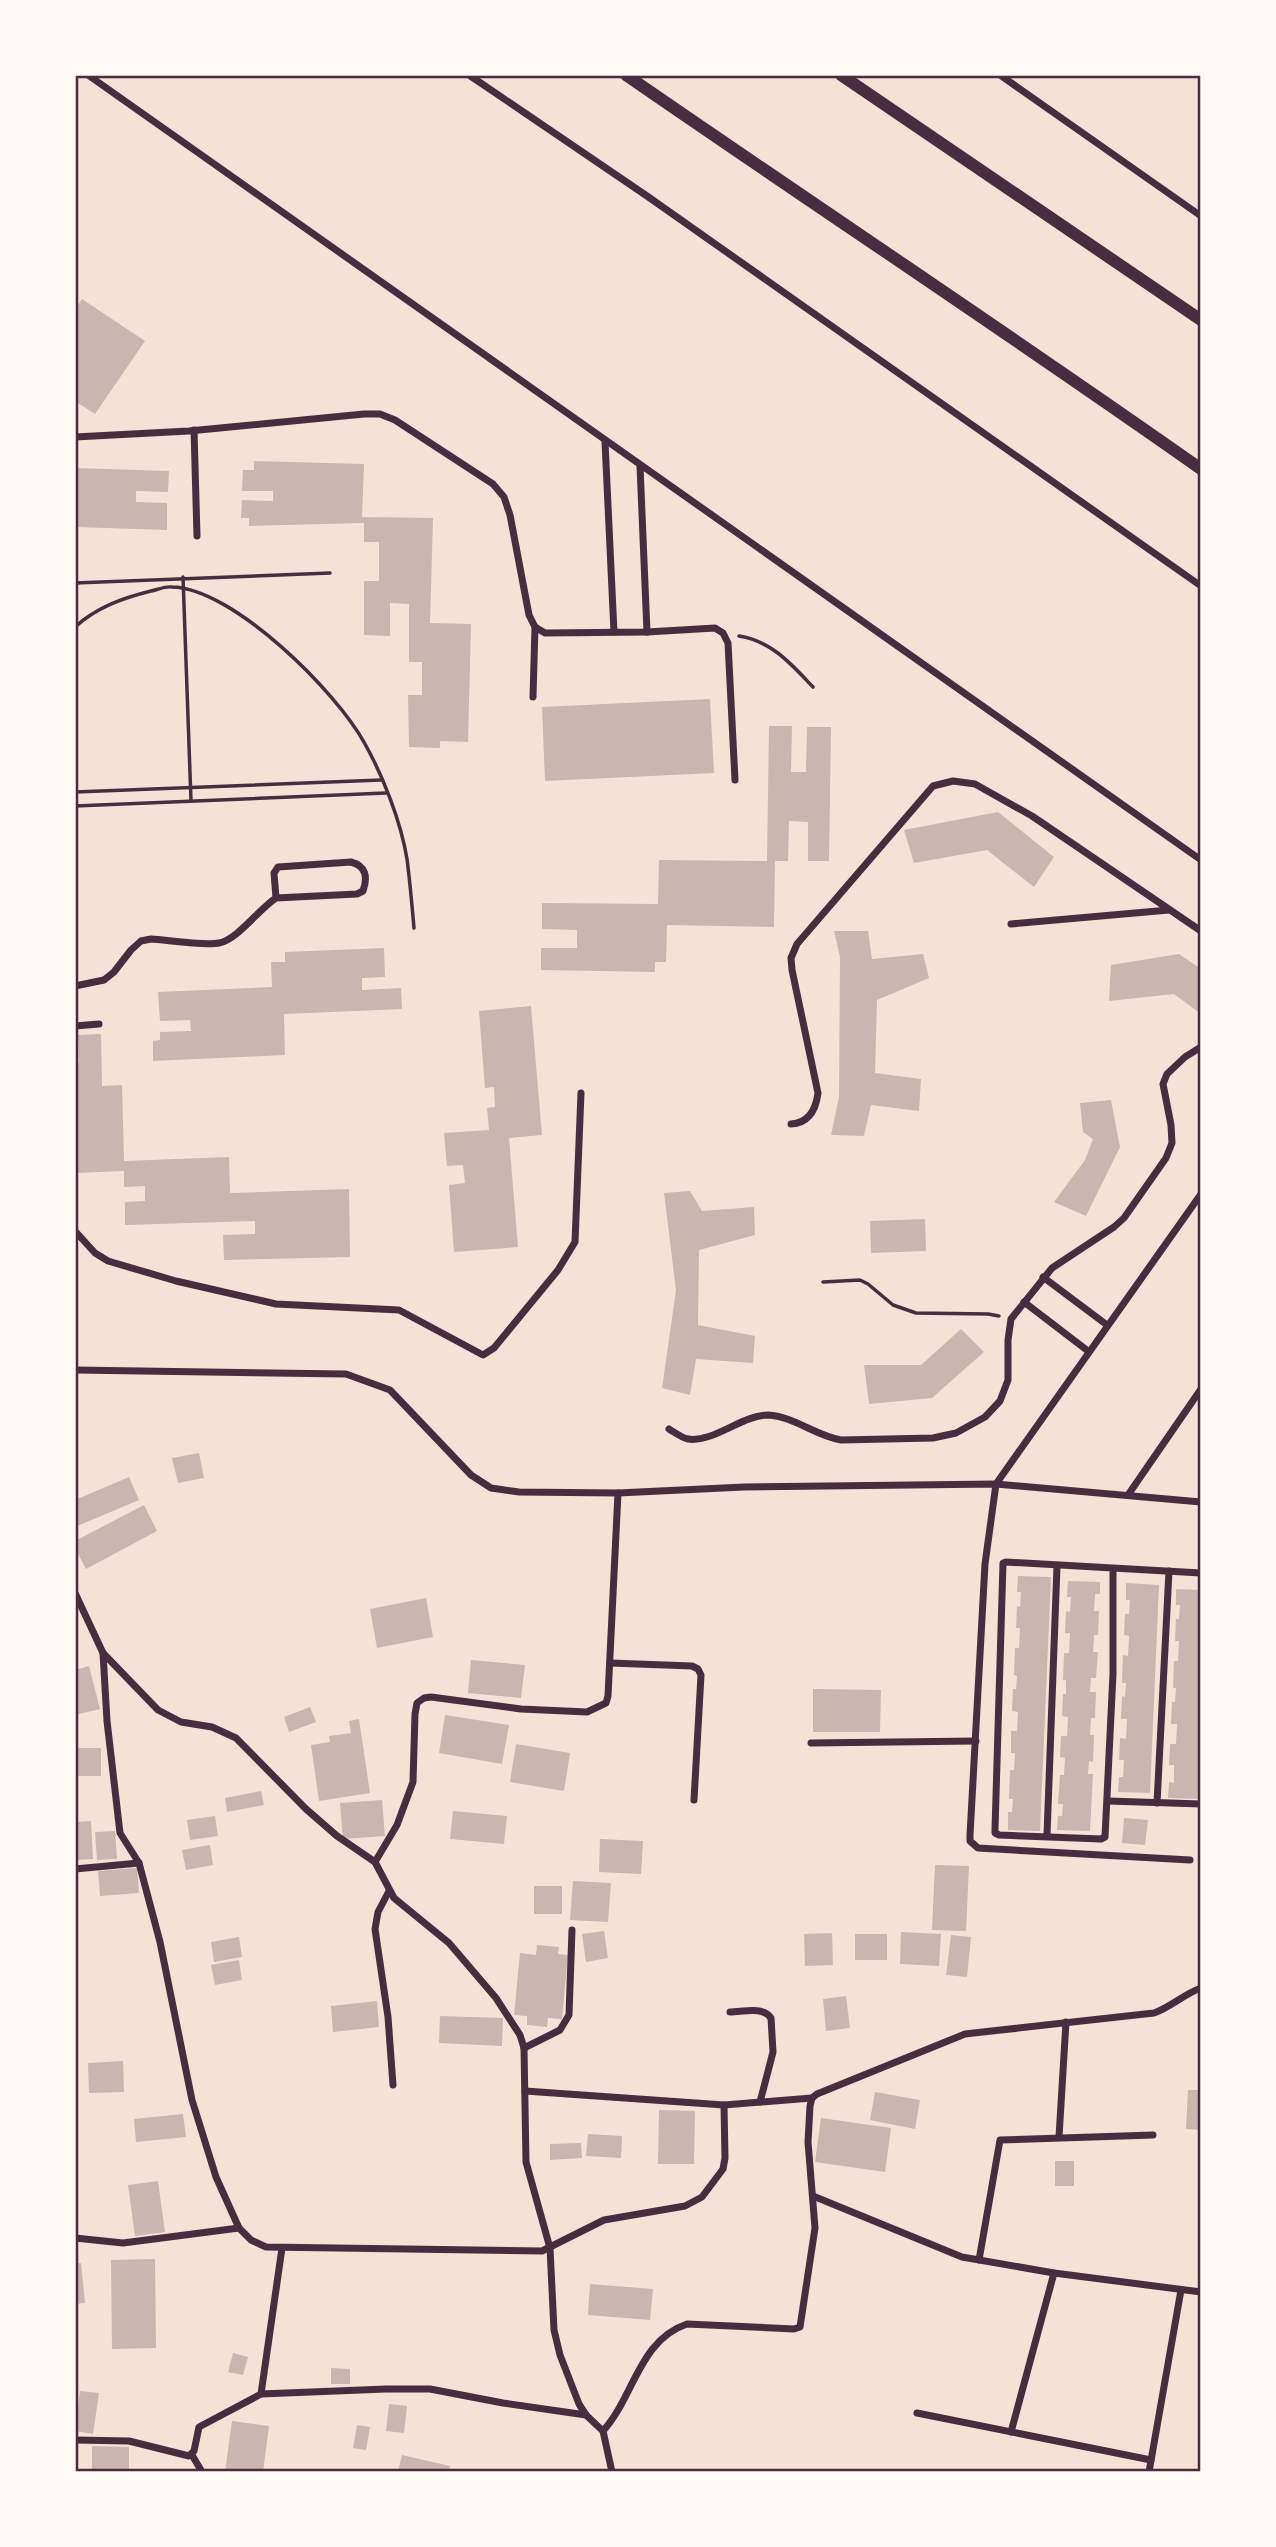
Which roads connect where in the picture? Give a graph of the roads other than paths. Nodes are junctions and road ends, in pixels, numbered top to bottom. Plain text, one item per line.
1 (88, 75) edge
2 (626, 75) edge
3 (841, 75) edge
4 (1000, 75) edge
5 (473, 77) edge
6 (1201, 216) edge
7 (1201, 320) edge
8 (194, 430) junction
9 (75, 437) edge
10 (605, 442) junction
11 (640, 466) junction
12 (1201, 469) edge
13 (197, 536) dead end
14 (1201, 586) edge
15 (535, 627) junction
16 (614, 632) junction
17 (647, 632) junction
18 (533, 697) dead end
19 (735, 780) dead end
20 (1201, 860) edge
21 (276, 898) junction
22 (1169, 909) junction
23 (1011, 924) dead end
24 (1201, 931) edge
25 (75, 986) edge
26 (99, 1024) dead end
27 (75, 1026) edge
28 (1201, 1047) edge
29 (581, 1093) dead end
30 (791, 1124) dead end
31 (1201, 1194) edge
32 (75, 1231) edge
33 (1043, 1277) junction
34 (1024, 1302) junction
35 (1107, 1325) junction
36 (1088, 1350) junction
37 (75, 1370) edge
38 (1201, 1389) edge
39 (669, 1429) dead end
40 (996, 1484) junction
41 (618, 1493) junction
42 (1128, 1495) junction
43 (1201, 1502) edge
44 (1057, 1566) junction
45 (1113, 1569) junction
46 (1169, 1571) junction
47 (1201, 1573) edge
48 (75, 1593) edge
49 (103, 1653) junction
50 (610, 1663) junction
51 (976, 1741) junction
52 (811, 1743) dead end
53 (694, 1800) dead end
54 (1108, 1801) junction
55 (1157, 1803) junction
56 (1201, 1804) edge
57 (1047, 1835) junction
58 (1190, 1860) dead end
59 (374, 1862) junction
60 (139, 1863) junction
61 (75, 1870) edge
62 (389, 1891) junction
63 (572, 1930) dead end
64 (1201, 1988) edge
65 (730, 2012) dead end
66 (1066, 2022) junction
67 (524, 2048) junction
68 (393, 2085) dead end
69 (525, 2091) junction
70 (812, 2098) junction
71 (760, 2102) junction
72 (724, 2105) junction
73 (1153, 2135) dead end
74 (1059, 2137) junction
75 (813, 2196) junction
76 (239, 2228) junction
77 (75, 2238) edge
78 (282, 2248) junction
79 (550, 2248) junction
80 (979, 2260) junction
81 (1054, 2273) junction
82 (1181, 2290) junction
83 (1201, 2292) edge
84 (261, 2394) junction
85 (917, 2413) dead end
86 (586, 2414) junction
87 (603, 2431) junction
88 (1011, 2432) junction
89 (75, 2440) edge
90 (192, 2455) junction
91 (1152, 2460) junction
92 (202, 2472) edge
93 (612, 2472) edge
94 (1149, 2472) edge

1 - 10 street
2 - 12 main road
3 - 7 main road
4 - 6 street
5 - 14 street
8 - 9 street
8 - 13 street
8 - 15 street
10 - 11 street
10 - 16 street
11 - 17 street
11 - 20 street
15 - 16 street
15 - 18 street
16 - 17 street
17 - 19 street
21 - 21 street
21 - 25 street
22 - 23 street
22 - 24 street
22 - 30 street
26 - 27 street
28 - 33 street
29 - 32 street
31 - 35 street
33 - 34 street
33 - 35 street
34 - 36 street
34 - 39 street
35 - 36 street
36 - 40 street
37 - 41 street
38 - 42 street
40 - 41 street
40 - 42 street
40 - 51 street
41 - 50 street
42 - 43 street
44 - 45 street
44 - 57 street
44 - 57 street
45 - 46 street
45 - 54 street
46 - 47 street
46 - 55 street
48 - 49 street
49 - 59 street
49 - 60 street
50 - 53 street
50 - 59 street
51 - 52 street
51 - 58 street
54 - 55 street
54 - 57 street
55 - 56 street
59 - 62 street
60 - 61 street
60 - 76 street
62 - 67 street
62 - 68 street
63 - 67 street
64 - 66 street
65 - 71 street
66 - 70 street
66 - 74 street
67 - 69 street
69 - 72 street
69 - 79 street
70 - 71 street
70 - 75 street
71 - 72 street
72 - 79 street
73 - 74 street
74 - 80 street
75 - 80 street
75 - 87 street
76 - 77 street
76 - 78 street
78 - 79 street
78 - 84 street
79 - 86 street
80 - 81 street
81 - 82 street
81 - 88 street
82 - 83 street
82 - 91 street
84 - 86 street
84 - 90 street
85 - 88 street
86 - 87 street
87 - 93 street
88 - 91 street
89 - 90 street
90 - 92 street
91 - 94 street

